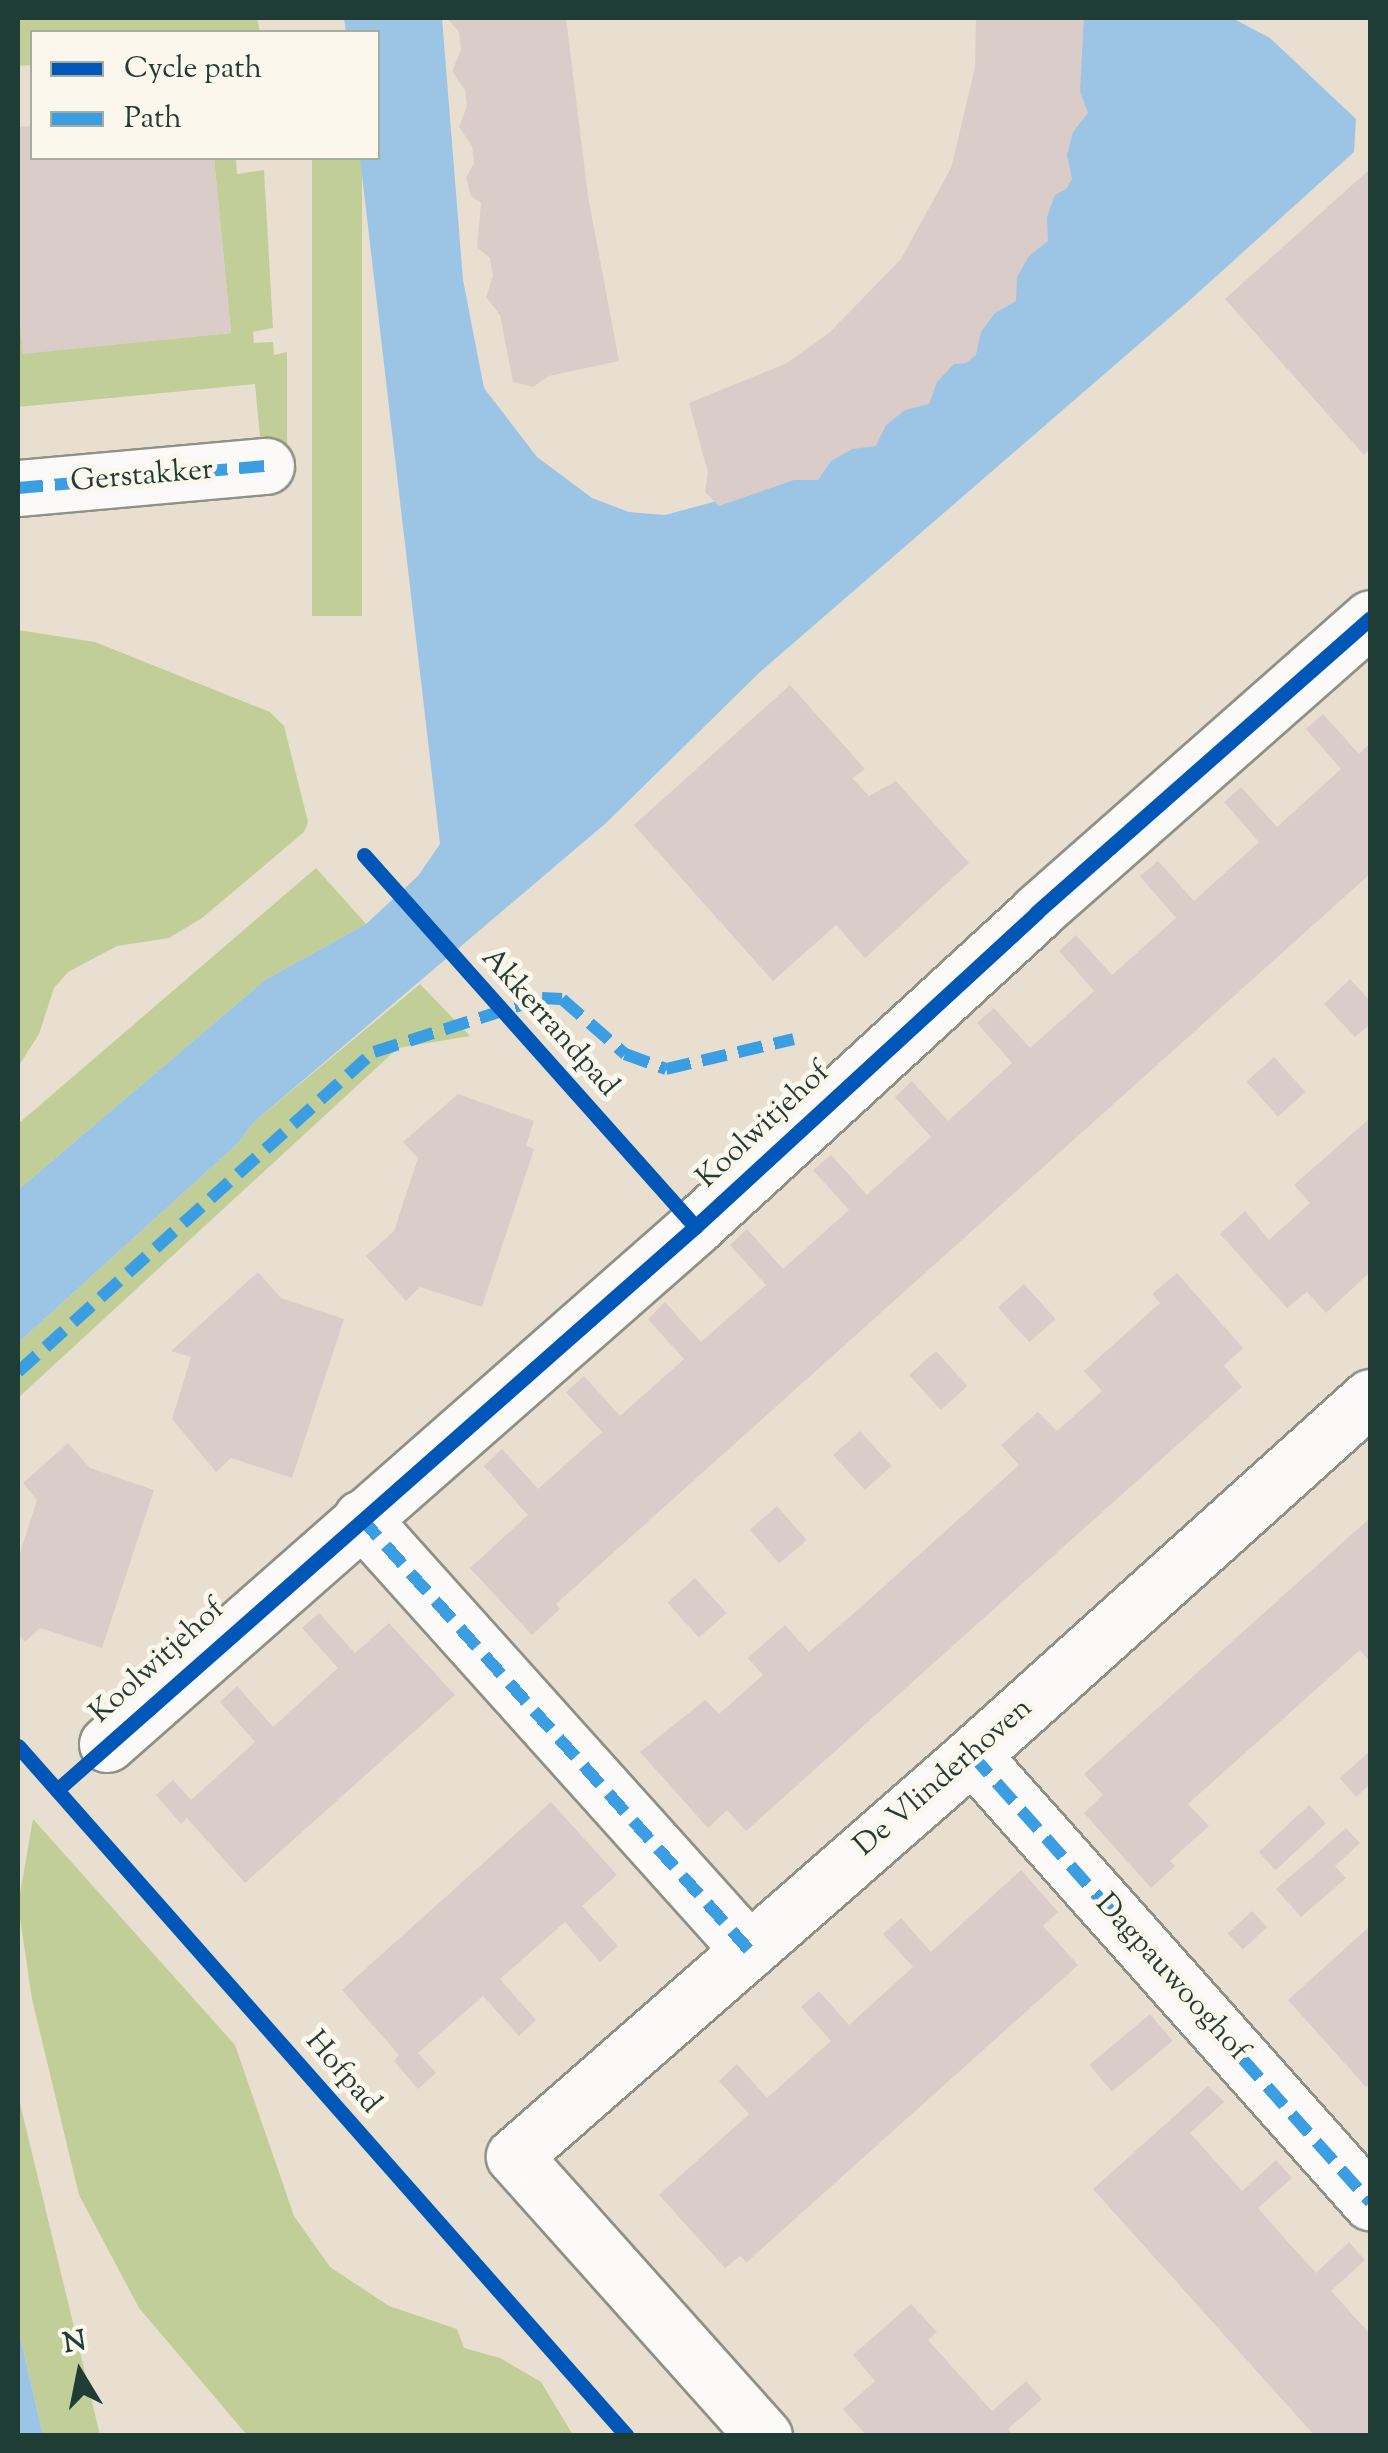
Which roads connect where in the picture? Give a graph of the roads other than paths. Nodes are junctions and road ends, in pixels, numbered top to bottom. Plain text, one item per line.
1 (266, 466) dead end
2 (18, 488) edge
3 (1370, 618) edge
4 (1370, 1396) edge
5 (361, 1518) junction
6 (107, 1744) dead end
7 (972, 1755) junction
8 (749, 1950) junction
9 (1370, 2202) edge
10 (764, 2436) edge

1 - 2 street, Gerstakker
3 - 5 street, Koolwitjehof
4 - 7 street, De Vlinderhoven
5 - 6 street, Koolwitjehof
5 - 8 street
7 - 8 street, De Vlinderhoven
7 - 9 street, Dagpauwooghof
8 - 10 street, De Vlinderhoven

